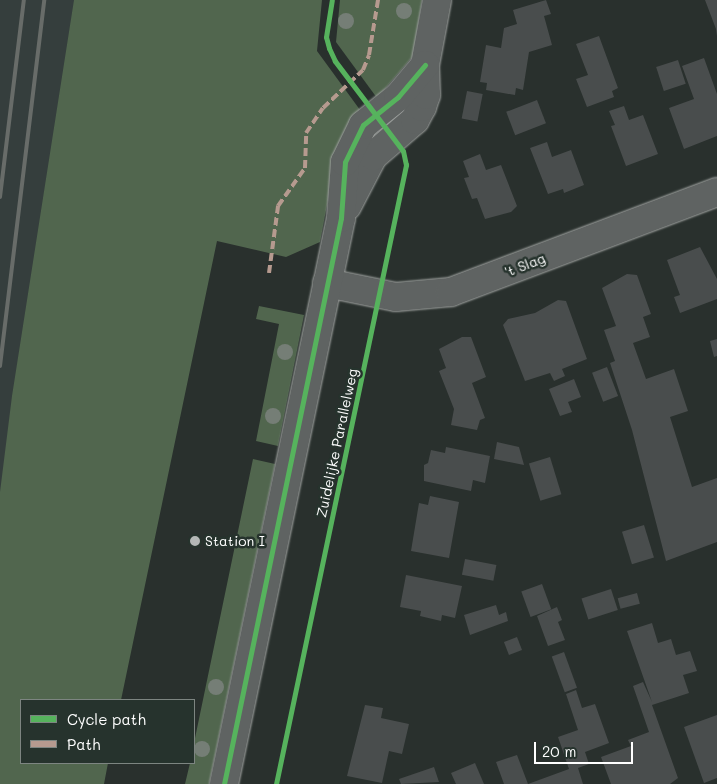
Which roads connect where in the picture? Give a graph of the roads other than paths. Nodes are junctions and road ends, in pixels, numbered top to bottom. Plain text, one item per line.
1 (437, 0) edge
2 (717, 192) edge
3 (327, 283) junction
4 (224, 784) edge

1 - 3 street
2 - 3 street, 't Slag
3 - 4 street

